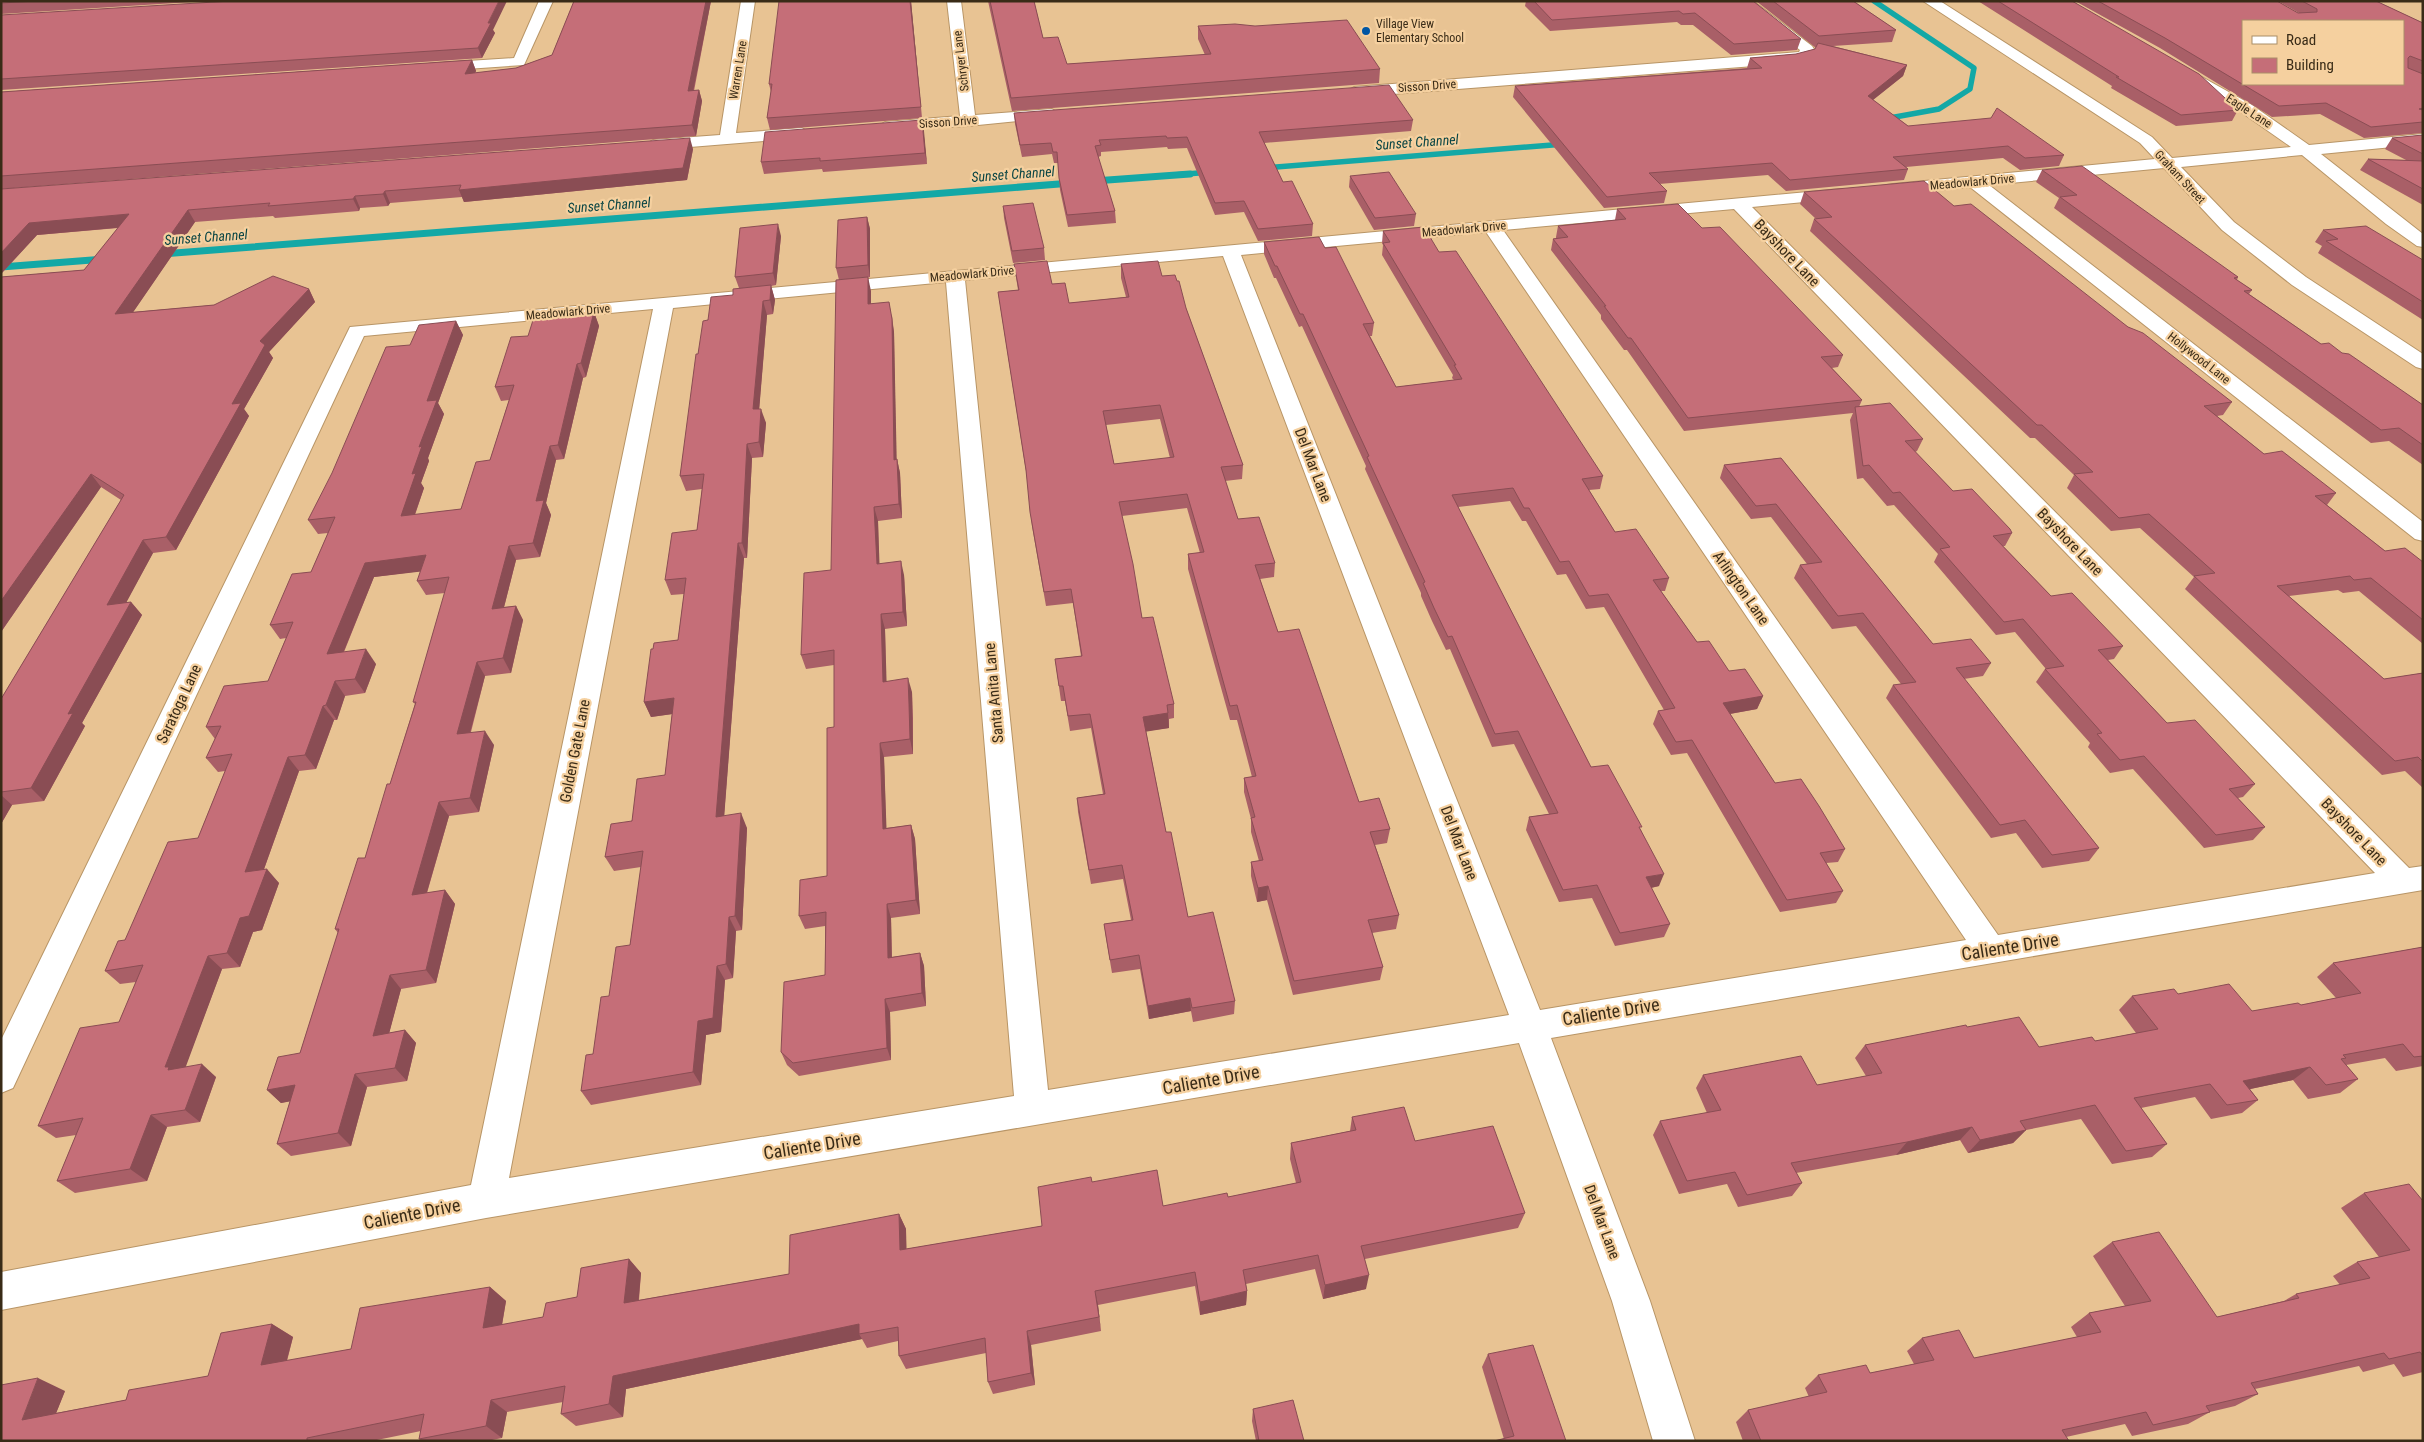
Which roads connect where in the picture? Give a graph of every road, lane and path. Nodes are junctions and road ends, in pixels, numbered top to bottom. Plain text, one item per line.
1 (546, 1) edge
2 (748, 1) edge
3 (954, 1) edge
4 (1744, 1) edge
5 (1930, 1) edge
6 (2171, 64) edge
7 (419, 68) edge
8 (1334, 93) edge
9 (1067, 113) edge
10 (968, 121) junction
11 (872, 128) edge
12 (814, 132) edge
13 (728, 139) junction
14 (2423, 139) edge
15 (638, 146) edge
16 (2305, 149) junction
17 (2167, 162) junction
18 (1976, 182) junction
19 (1877, 191) edge
20 (1857, 193) edge
21 (1739, 204) junction
22 (1491, 226) junction
23 (2423, 242) edge
24 (1230, 250) junction
25 (955, 276) junction
26 (664, 303) junction
27 (357, 331) joint
28 (2423, 363) edge
29 (2423, 534) edge
30 (2412, 879) edge
31 (1991, 950) junction
32 (1530, 1026) junction
33 (1, 1077) edge
34 (1034, 1110) junction
35 (486, 1200) junction
36 (1, 1291) edge
37 (1674, 1441) edge

1 - 7 street
2 - 13 street, Warren Lane
3 - 10 street, Schryer Lane
4 - 8 street, Sisson Drive
5 - 17 street, Graham Street
6 - 16 street, Eagle Lane
9 - 10 street, Sisson Drive
10 - 11 street, Sisson Drive
12 - 13 street
13 - 15 street
14 - 16 street, Meadowlark Drive
16 - 17 street, Meadowlark Drive
16 - 23 street, Eagle Lane
17 - 18 street, Meadowlark Drive
17 - 28 street, Graham Street
18 - 19 street, Meadowlark Drive
18 - 29 street, Hollywood Lane
20 - 21 street, Meadowlark Drive
21 - 22 street, Meadowlark Drive
21 - 30 street, Bayshore Lane
22 - 24 street, Meadowlark Drive
22 - 31 street, Arlington Lane
24 - 25 street, Meadowlark Drive
24 - 32 street, Del Mar Lane
25 - 26 street, Meadowlark Drive
25 - 34 street, Santa Anita Lane
26 - 27 street, Meadowlark Drive
26 - 35 street, Golden Gate Lane
27 - 33 street, Saratoga Lane
30 - 31 street, Caliente Drive
31 - 32 street, Caliente Drive
32 - 34 street, Caliente Drive
32 - 37 street, Del Mar Lane
34 - 35 street, Caliente Drive
35 - 36 street, Caliente Drive

